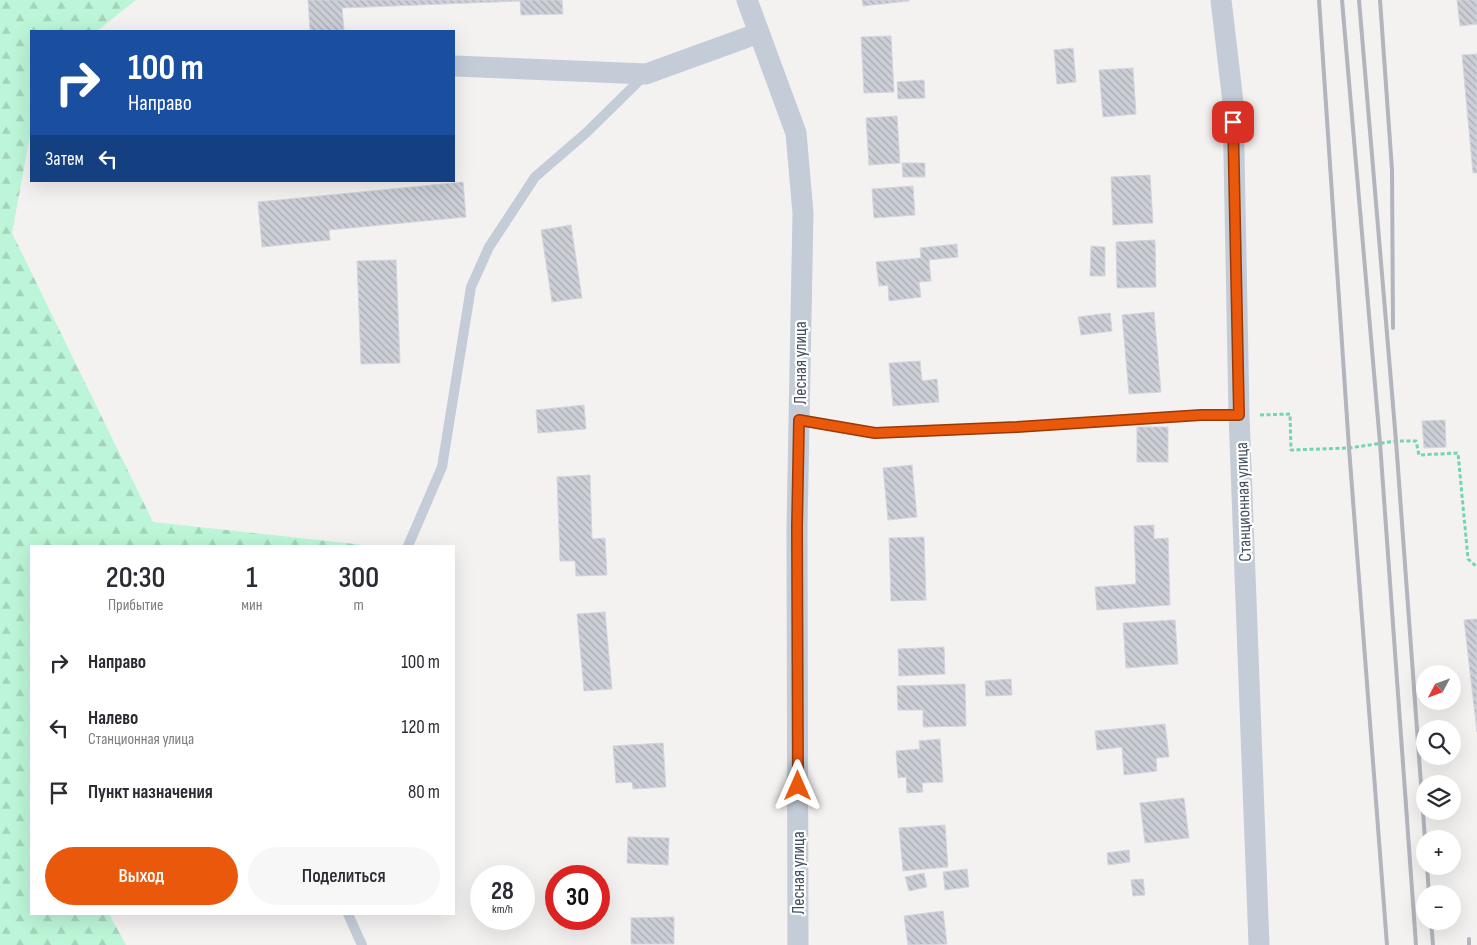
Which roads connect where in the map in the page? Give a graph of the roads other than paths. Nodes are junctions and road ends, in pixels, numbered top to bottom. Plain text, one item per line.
1 (1221, 0) edge
2 (749, 1) edge
3 (759, 33) junction
4 (455, 66) edge
5 (646, 74) junction
6 (1239, 415) junction
7 (799, 420) junction
8 (408, 545) edge
9 (349, 915) edge
10 (362, 945) edge
11 (798, 945) edge
12 (1259, 945) edge

1 - 6 street, Станционная улица
2 - 3 street, Лесная улица
3 - 5 street
3 - 7 street, Лесная улица
4 - 5 street
5 - 8 lane
6 - 7 lane
6 - 12 street, Станционная улица
7 - 11 street, Лесная улица
9 - 10 lane

